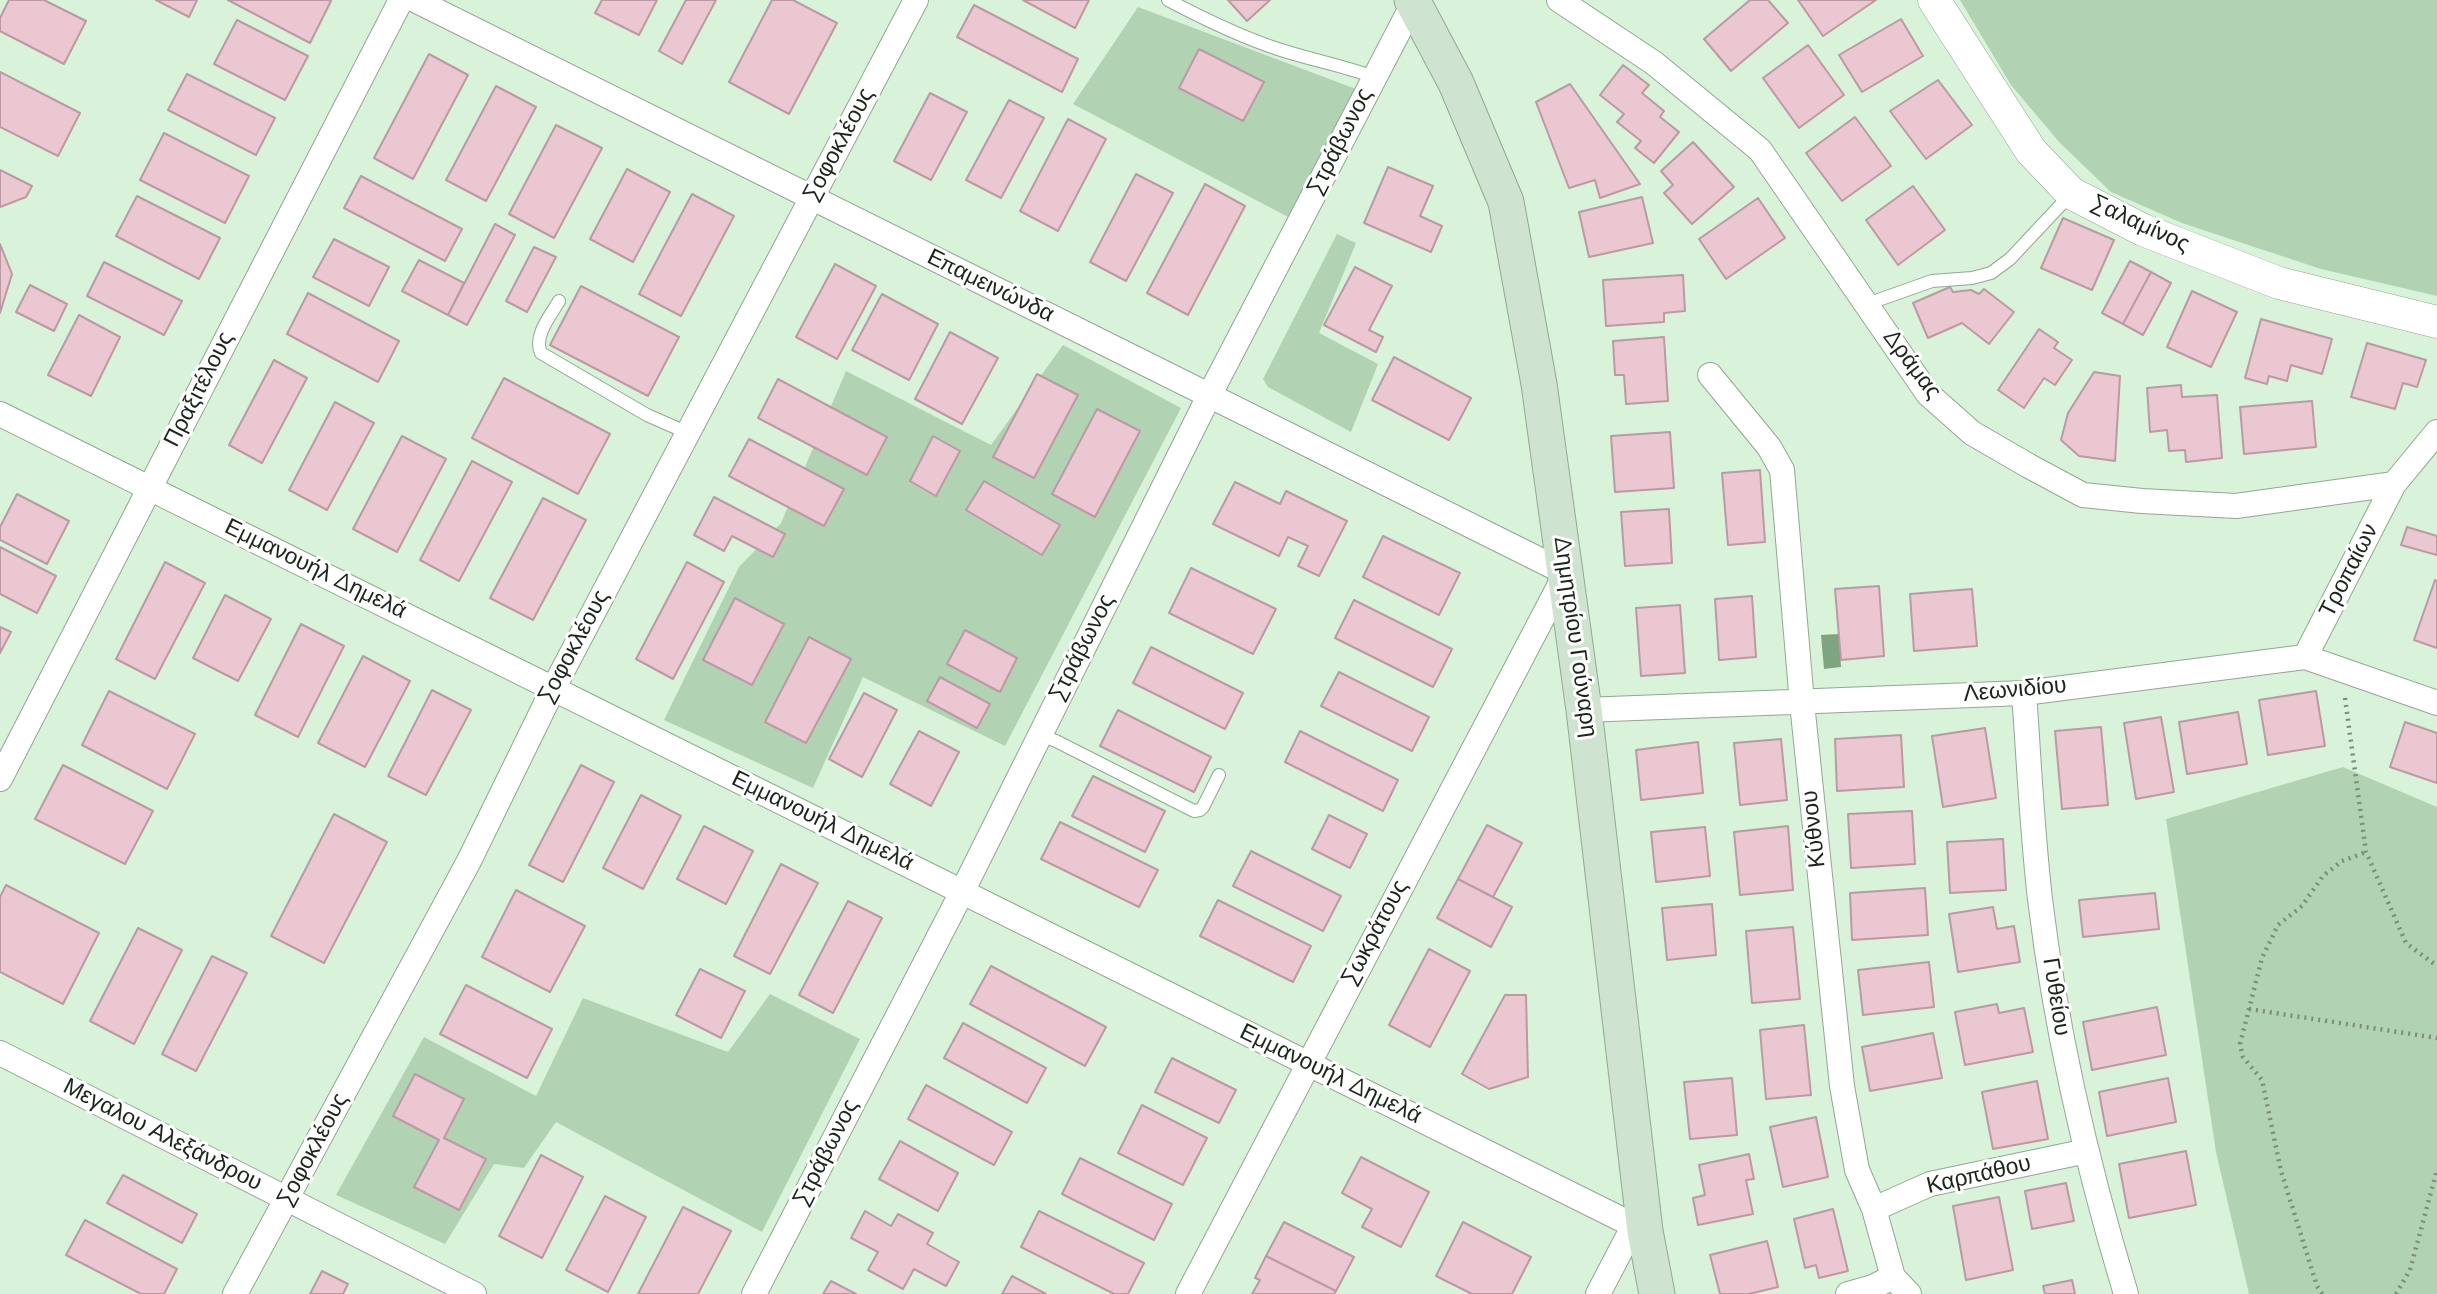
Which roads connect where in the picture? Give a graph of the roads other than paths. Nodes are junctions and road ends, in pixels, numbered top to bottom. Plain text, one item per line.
1 (401, 0) edge
2 (415, 0) edge
3 (916, 0) edge
4 (1168, 0) edge
5 (1559, 0) edge
6 (1934, 0) edge
7 (1413, 1) edge
8 (1374, 78) junction
9 (2071, 193) junction
10 (812, 198) junction
11 (559, 300) dead end
12 (1867, 304) junction
13 (2437, 322) edge
14 (1710, 375) dead end
15 (1209, 396) junction
16 (0, 414) edge
17 (2437, 432) edge
18 (688, 433) junction
19 (2394, 484) junction
20 (149, 489) junction
21 (1566, 573) junction
22 (2305, 657) junction
23 (553, 689) junction
24 (2024, 693) junction
25 (1802, 703) junction
26 (2437, 703) edge
27 (1584, 710) junction
28 (1040, 735) junction
29 (1219, 775) dead end
30 (0, 779) edge
31 (962, 892) junction
32 (0, 1053) edge
33 (1308, 1063) junction
34 (2087, 1151) junction
35 (287, 1200) junction
36 (1874, 1209) junction
37 (1639, 1228) junction
38 (1901, 1285) edge
39 (235, 1294) edge
40 (474, 1294) edge
41 (754, 1294) edge
42 (1188, 1294) edge
43 (1598, 1294) edge
44 (1657, 1294) edge
45 (1848, 1294) edge
46 (2126, 1294) edge

1 - 20 street, Πραξιτέλους
2 - 10 street, Επαμεινώνδα
3 - 10 street, Σοφοκλέους
4 - 8 lane
5 - 12 street, Δράμας
6 - 9 street, Σαλαμίνος
7 - 8 street, Στράβωνος
7 - 21 main road, Δημητρίου Γούναρη
8 - 15 street, Στράβωνος
9 - 12 lane
9 - 13 street, Σαλαμίνος
10 - 15 street, Επαμεινώνδα
10 - 18 street, Σοφοκλέους
11 - 18 lane
12 - 19 street, Δράμας
14 - 25 street, Κύθνου
15 - 21 street, Επαμεινώνδα
15 - 28 street, Στράβωνος
16 - 20 street, Εμμανουήλ Δημελά
17 - 19 street
18 - 23 street, Σοφοκλέους
19 - 22 street, Τροπαίων
20 - 23 street, Εμμανουήλ Δημελά
20 - 30 street, Πραξιτέλους
21 - 27 main road, Δημητρίου Γούναρη
21 - 33 street, Σωκράτους
22 - 24 street, Λεωνιδίου
22 - 26 street, Λεωνιδίου
23 - 31 street, Εμμανουήλ Δημελά
23 - 35 street, Σοφοκλέους
24 - 25 street, Λεωνιδίου
24 - 34 street, Γυθείου
25 - 27 street, Λεωνιδίου
25 - 36 street, Κύθνου
27 - 37 main road, Δημητρίου Γούναρη
28 - 29 lane
28 - 31 street, Στράβωνος
31 - 33 street, Εμμανουήλ Δημελά
31 - 41 street, Στράβωνος
32 - 35 street, Μεγαλου Αλεξάνδρου
33 - 37 street, Εμμανουήλ Δημελά
33 - 42 street, Σωκράτους
34 - 36 street, Καρπάθου
34 - 46 street, Γυθείου
35 - 39 street, Σοφοκλέους
35 - 40 street, Μεγαλου Αλεξάνδρου
36 - 38 street, Κύθνου
37 - 43 street
37 - 44 main road, Δημητρίου Γούναρη
38 - 45 street

